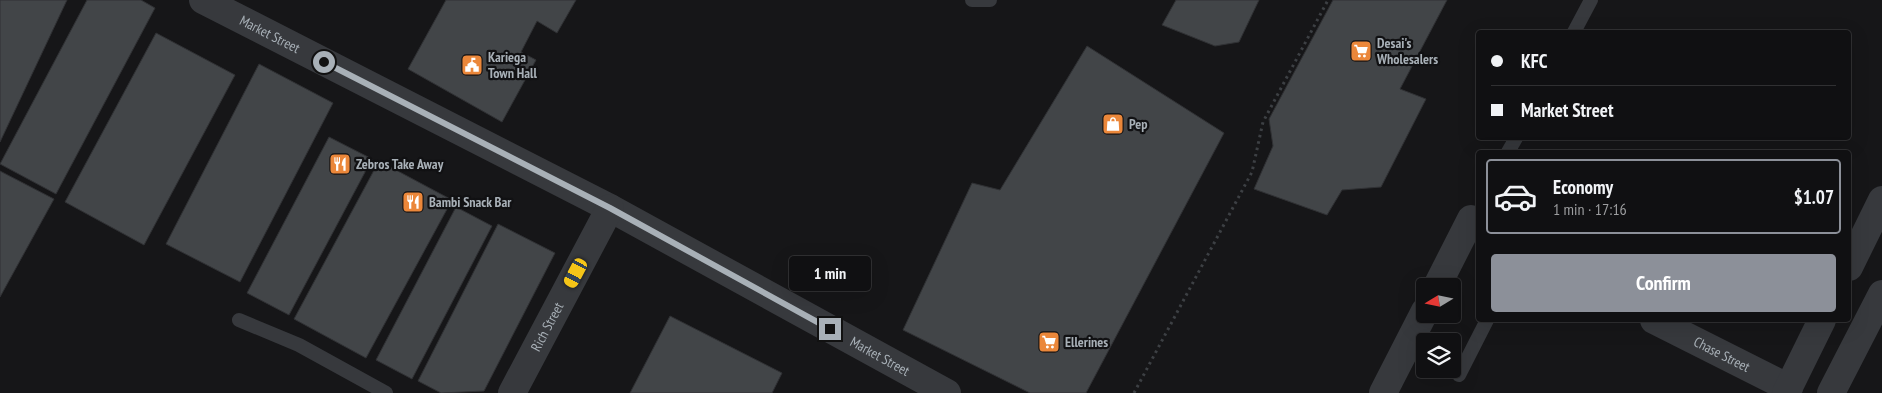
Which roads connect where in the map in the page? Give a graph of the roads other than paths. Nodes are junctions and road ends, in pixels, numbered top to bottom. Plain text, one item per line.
1 (203, 0) edge
2 (972, 0) edge
3 (990, 0) edge
4 (1591, 0) edge
5 (1575, 30) edge
6 (1882, 200) edge
7 (610, 208) junction
8 (1476, 216) edge
9 (1851, 263) edge
10 (1441, 278) edge
11 (1882, 294) edge
12 (239, 320) dead end
13 (1485, 322) edge
14 (1658, 322) edge
15 (1821, 322) edge
16 (1419, 323) edge
17 (1461, 372) edge
18 (1788, 390) edge
19 (386, 393) edge
20 (512, 393) edge
21 (947, 393) edge
22 (1384, 393) edge
23 (1831, 393) edge

1 - 7 street, Market Street
2 - 3 lane
4 - 5 lane
6 - 9 street
7 - 20 street, Rich Street
7 - 21 street, Market Street
8 - 10 street
11 - 23 street
12 - 19 lane
13 - 17 lane
14 - 18 street, Chase Street
15 - 18 street
16 - 22 street

